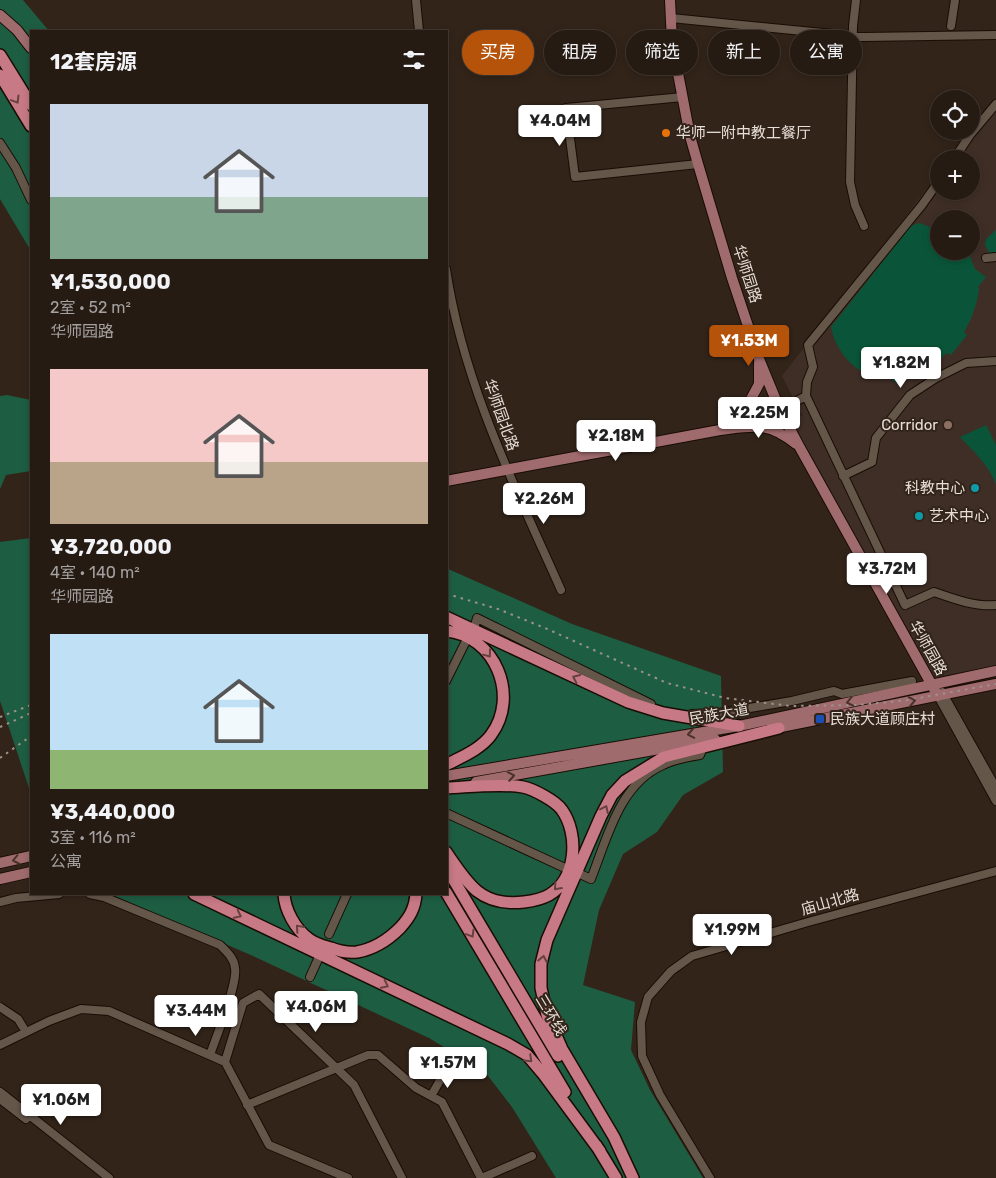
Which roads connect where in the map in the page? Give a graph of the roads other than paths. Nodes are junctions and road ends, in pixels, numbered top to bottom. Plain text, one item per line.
1 (416, 0) edge
2 (670, 0) edge
3 (856, 0) edge
4 (955, 0) edge
5 (2, 17) edge
6 (671, 18) junction
7 (952, 26) dead end
8 (419, 30) edge
9 (792, 30) edge
10 (854, 30) edge
11 (996, 35) edge
12 (862, 36) edge
13 (30, 47) edge
14 (0, 55) edge
15 (0, 75) edge
16 (852, 75) edge
17 (683, 97) junction
18 (30, 103) edge
19 (996, 104) edge
20 (30, 124) edge
21 (0, 143) edge
22 (960, 150) edge
23 (698, 164) junction
24 (930, 194) edge
25 (30, 198) edge
26 (864, 226) dead end
27 (996, 257) edge
28 (986, 258) dead end
29 (448, 278) edge
30 (759, 359) junction
31 (996, 362) edge
32 (806, 396) junction
33 (780, 410) junction
34 (720, 430) junction
35 (799, 446) junction
36 (507, 470) junction
37 (843, 476) junction
38 (448, 481) edge
39 (561, 590) dead end
40 (996, 605) edge
41 (448, 618) edge
42 (475, 625) dead end
43 (448, 632) edge
44 (466, 641) dead end
45 (996, 671) edge
46 (448, 677) edge
47 (912, 681) dead end
48 (996, 684) edge
49 (934, 685) junction
50 (941, 695) junction
51 (739, 726) junction
52 (779, 728) junction
53 (703, 747) junction
54 (448, 764) edge
55 (448, 776) edge
56 (448, 788) edge
57 (448, 788) edge
58 (996, 788) edge
59 (996, 800) edge
60 (448, 814) edge
61 (448, 855) edge
62 (30, 856) edge
63 (448, 856) edge
64 (0, 863) edge
65 (565, 868) dead end
66 (448, 870) edge
67 (996, 871) edge
68 (30, 872) edge
69 (580, 874) dead end
70 (0, 878) edge
71 (48, 895) edge
72 (95, 895) edge
73 (196, 895) edge
74 (284, 895) edge
75 (347, 895) edge
76 (416, 895) edge
77 (448, 895) edge
78 (0, 902) edge
79 (329, 934) dead end
80 (319, 957) dead end
81 (310, 977) dead end
82 (0, 1007) edge
83 (26, 1032) junction
84 (0, 1045) edge
85 (562, 1049) junction
86 (210, 1055) junction
87 (225, 1062) junction
88 (336, 1068) junction
89 (446, 1070) dead end
90 (0, 1092) edge
91 (431, 1096) junction
92 (0, 1099) edge
93 (247, 1105) junction
94 (600, 1151) junction
95 (532, 1156) dead end
96 (101, 1178) edge
97 (109, 1178) edge
98 (348, 1178) edge
99 (402, 1178) edge
100 (481, 1178) edge
101 (616, 1178) edge
102 (632, 1178) edge
103 (710, 1178) edge

1 - 8 street
2 - 6 main road, 华师园路
3 - 10 street
4 - 7 street
5 - 13 main road
6 - 9 street
6 - 17 main road, 华师园路
11 - 12 street
14 - 18 highway
15 -> 20 highway
16 - 26 street
17 - 23 main road, 华师园路
17 - 23 street
19 - 22 street
21 - 25 street
23 - 30 main road, 华师园路
24 - 32 street
27 - 28 street
29 - 36 street, 华师园北路
30 - 33 main road, 华师园路
30 - 34 main road
31 - 37 street
32 - 33 street
32 - 37 street
33 - 34 street
33 - 35 main road, 华师园路
34 - 35 main road
34 - 36 main road
35 - 49 main road, 华师园路
36 - 38 main road
36 - 39 street, 华师园北路
37 - 40 street
51 -> 41 highway
42 - 47 street
43 -> 54 highway
44 - 46 street
45 - 49 main road, 民族大道
48 - 50 main road, 民族大道
49 - 50 main road, 华师园路
49 -> 51 main road, 民族大道
52 -> 50 main road, 民族大道
50 - 58 street
50 - 59 street
51 -> 55 main road, 民族大道
52 - 53 highway
56 -> 52 main road, 民族大道
53 - 69 street
85 -> 53 highway
57 -> 61 highway
60 - 65 street
62 -> 64 main road
63 - 85 highway
66 - 102 highway, 三环线
67 - 103 street, 庙山北路
68 - 70 main road
71 - 78 street
72 - 86 street
73 -> 94 highway
76 -> 74 highway
75 - 79 street
77 -> 94 highway, 三环线
80 - 81 street
82 - 83 street
83 - 84 street
83 - 86 street
85 - 102 highway
86 - 87 street
87 - 88 street
87 - 93 street
88 - 91 street
88 - 93 street
88 - 99 street
89 - 91 street
90 - 97 street
91 - 100 street
92 - 96 street
93 - 98 street
94 - 101 highway, 三环线
95 - 100 street

